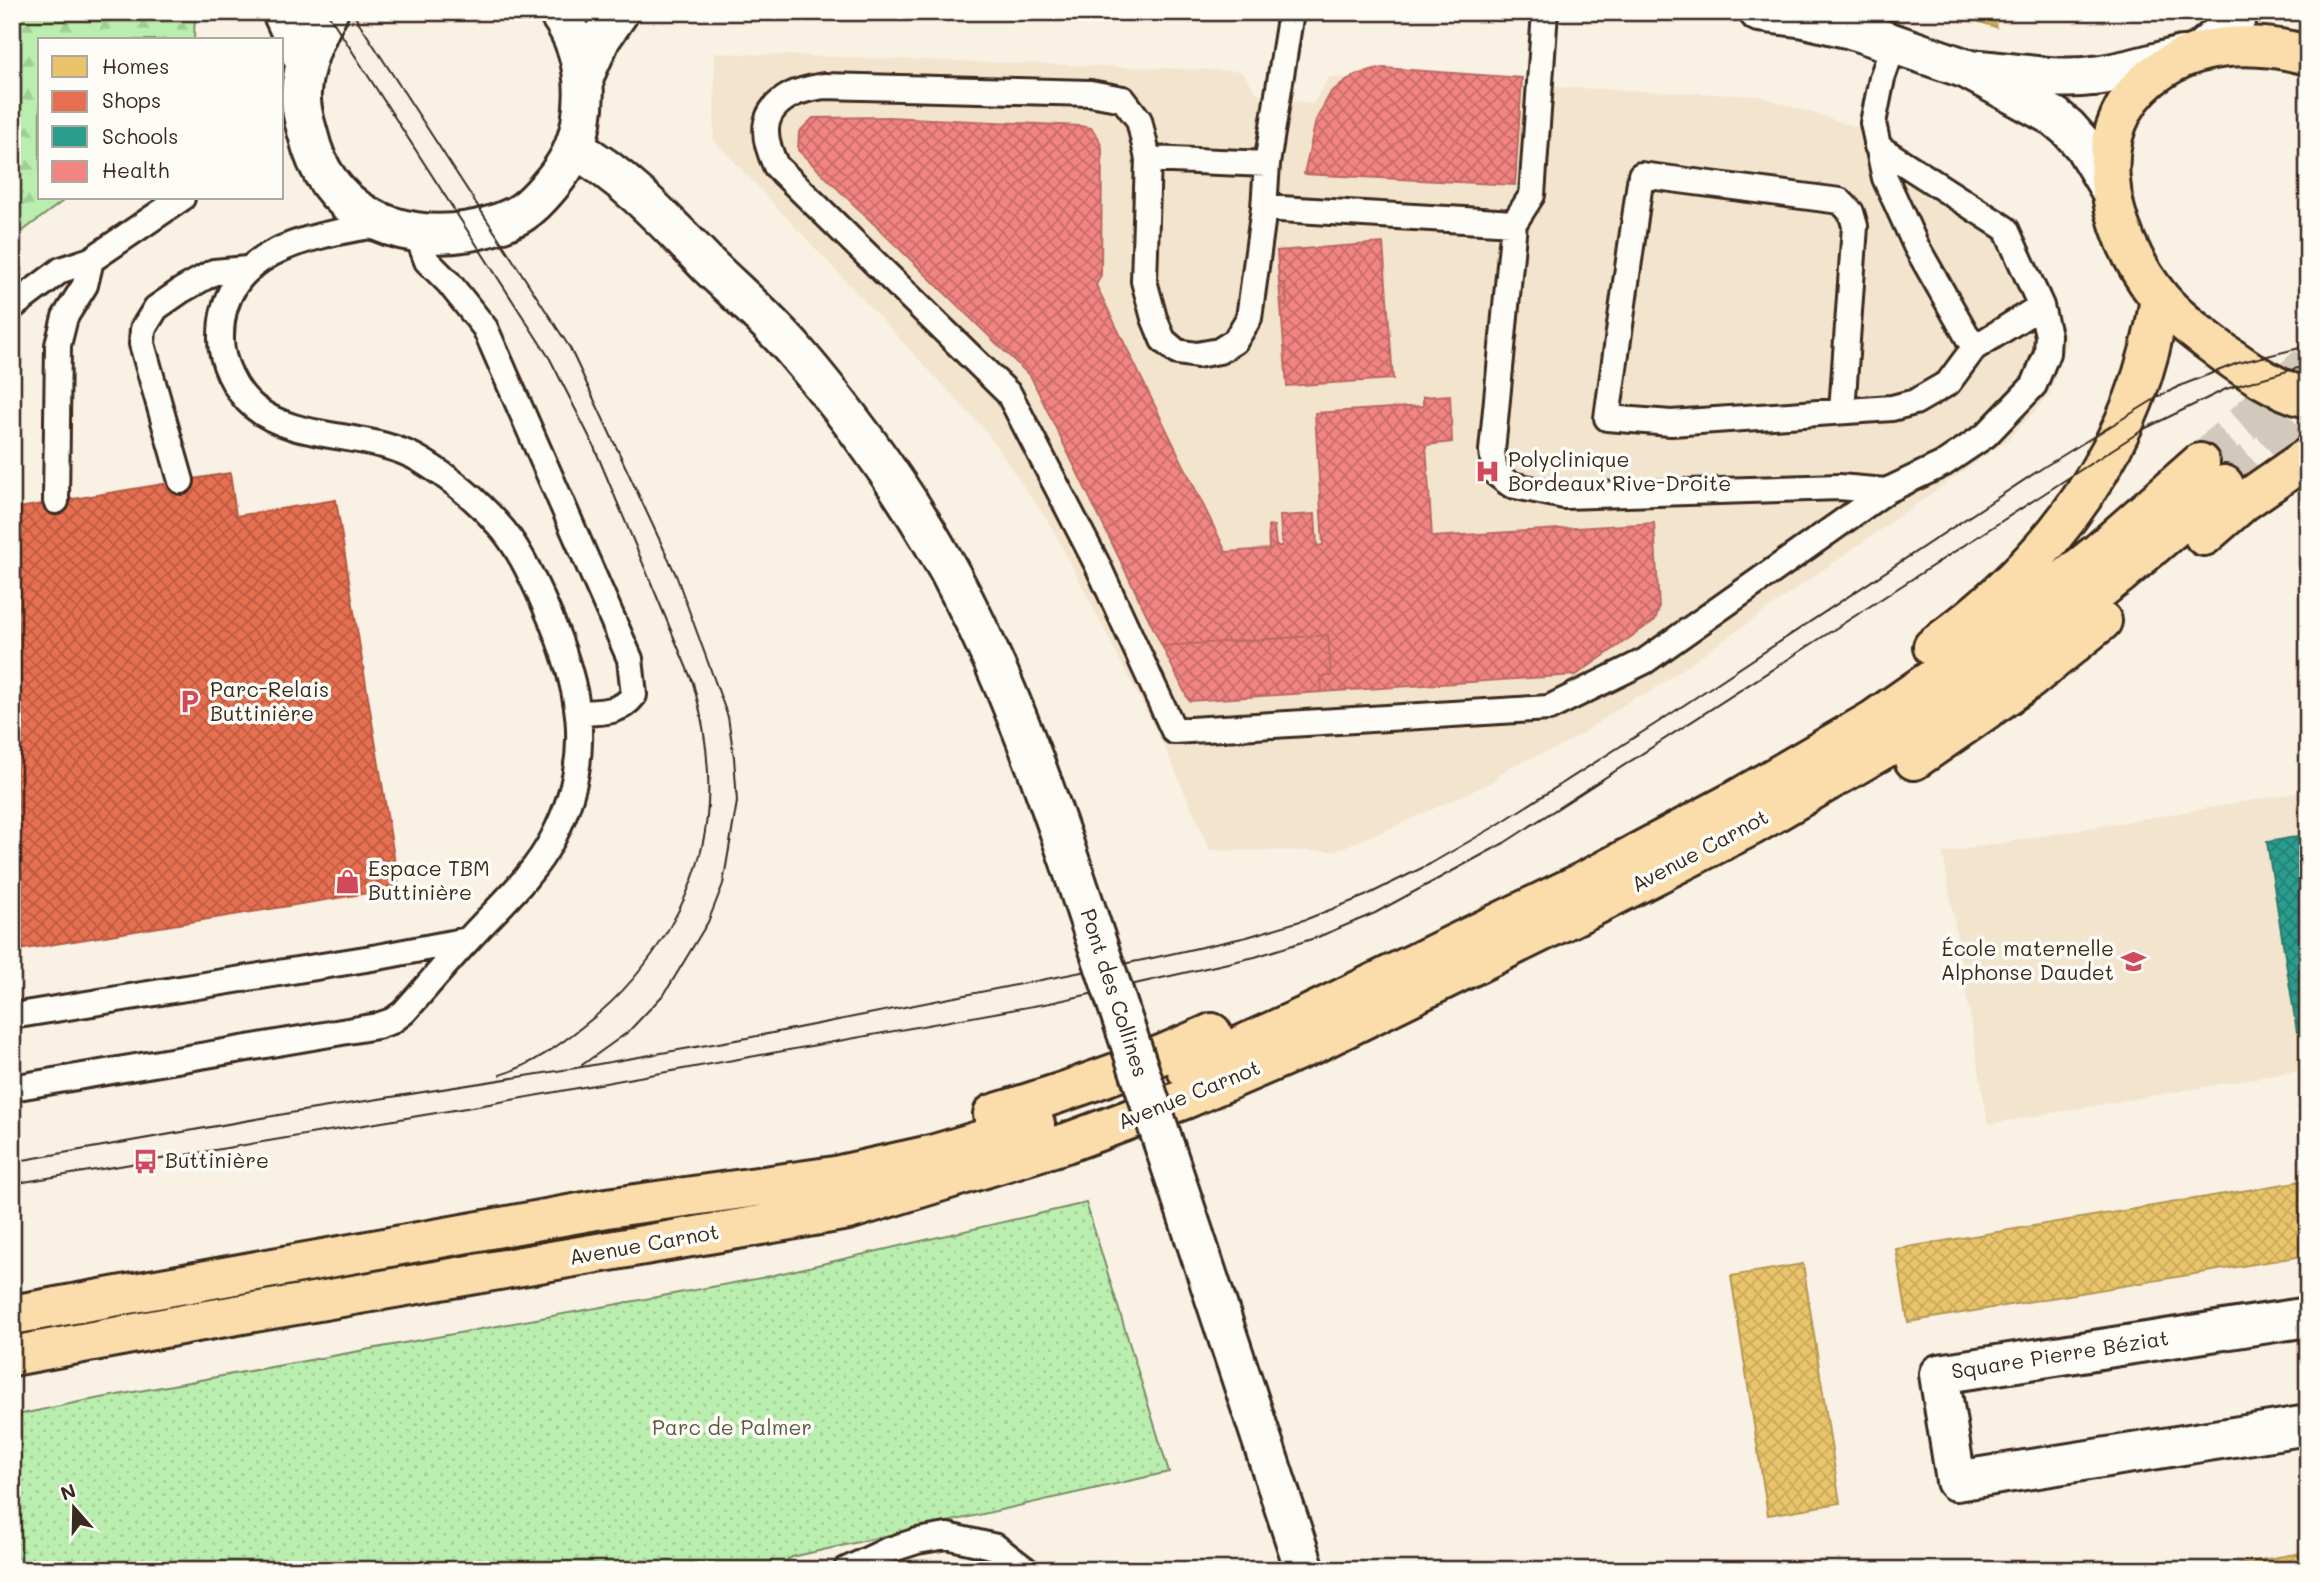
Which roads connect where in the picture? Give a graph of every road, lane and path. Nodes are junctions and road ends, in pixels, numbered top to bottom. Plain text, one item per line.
1 (282, 12) edge
2 (328, 12) edge
3 (558, 12) edge
4 (619, 12) edge
5 (1290, 12) edge
6 (1545, 12) edge
7 (1759, 12) edge
8 (2239, 12) edge
9 (1894, 44) junction
10 (2192, 53) junction
11 (2308, 55) edge
12 (1967, 69) junction
13 (584, 76) junction
14 (296, 91) edge
15 (1877, 146) junction
16 (575, 149) junction
17 (1148, 159) junction
18 (1267, 164) junction
19 (2111, 191) junction
20 (179, 200) edge
21 (1264, 208) junction
22 (1514, 223) junction
23 (400, 229) junction
24 (91, 260) junction
25 (247, 269) junction
26 (2160, 298) junction
27 (2041, 306) junction
28 (12, 307) edge
29 (1974, 348) junction
30 (2308, 398) edge
31 (1842, 411) junction
32 (2308, 457) edge
33 (181, 481) dead end
34 (1886, 491) junction
35 (56, 501) dead end
36 (578, 713) junction
37 (468, 940) junction
38 (12, 1016) edge
39 (12, 1088) edge
40 (607, 1208) junction
41 (848, 1210) junction
42 (12, 1315) edge
43 (2308, 1317) edge
44 (12, 1356) edge
45 (2308, 1425) edge
46 (846, 1570) edge
47 (1026, 1570) edge
48 (1305, 1570) edge

1 - 14 street
2 - 14 street
3 - 13 street
4 - 13 street
5 - 18 lane
6 - 22 lane
7 - 9 street
8 - 10 street
9 - 12 street
9 - 15 lane
10 - 11 main road
10 - 12 street
10 - 19 main road
12 - 19 street
13 - 16 street
14 - 23 street
15 - 27 lane
15 - 29 lane
16 - 23 street
16 - 48 street, Pont des Collines, bridge
17 - 18 lane
17 - 21 lane
17 - 34 lane
18 - 21 lane
19 - 26 main road
20 - 24 lane
21 - 22 lane
22 - 34 lane
23 - 25 lane
23 - 36 lane
24 - 28 lane
24 - 35 lane
25 - 33 lane
25 - 36 lane
26 - 30 main road
26 - 40 main road
27 - 29 lane
27 - 34 lane
29 - 31 lane
31 - 31 lane
32 - 41 main road
36 - 37 lane
37 - 38 lane
37 - 39 lane
40 - 41 main road, Avenue Carnot
40 - 42 main road, Avenue Carnot
41 - 44 main road, Avenue Carnot
43 - 45 street, Square Pierre Béziat
46 - 47 lane

